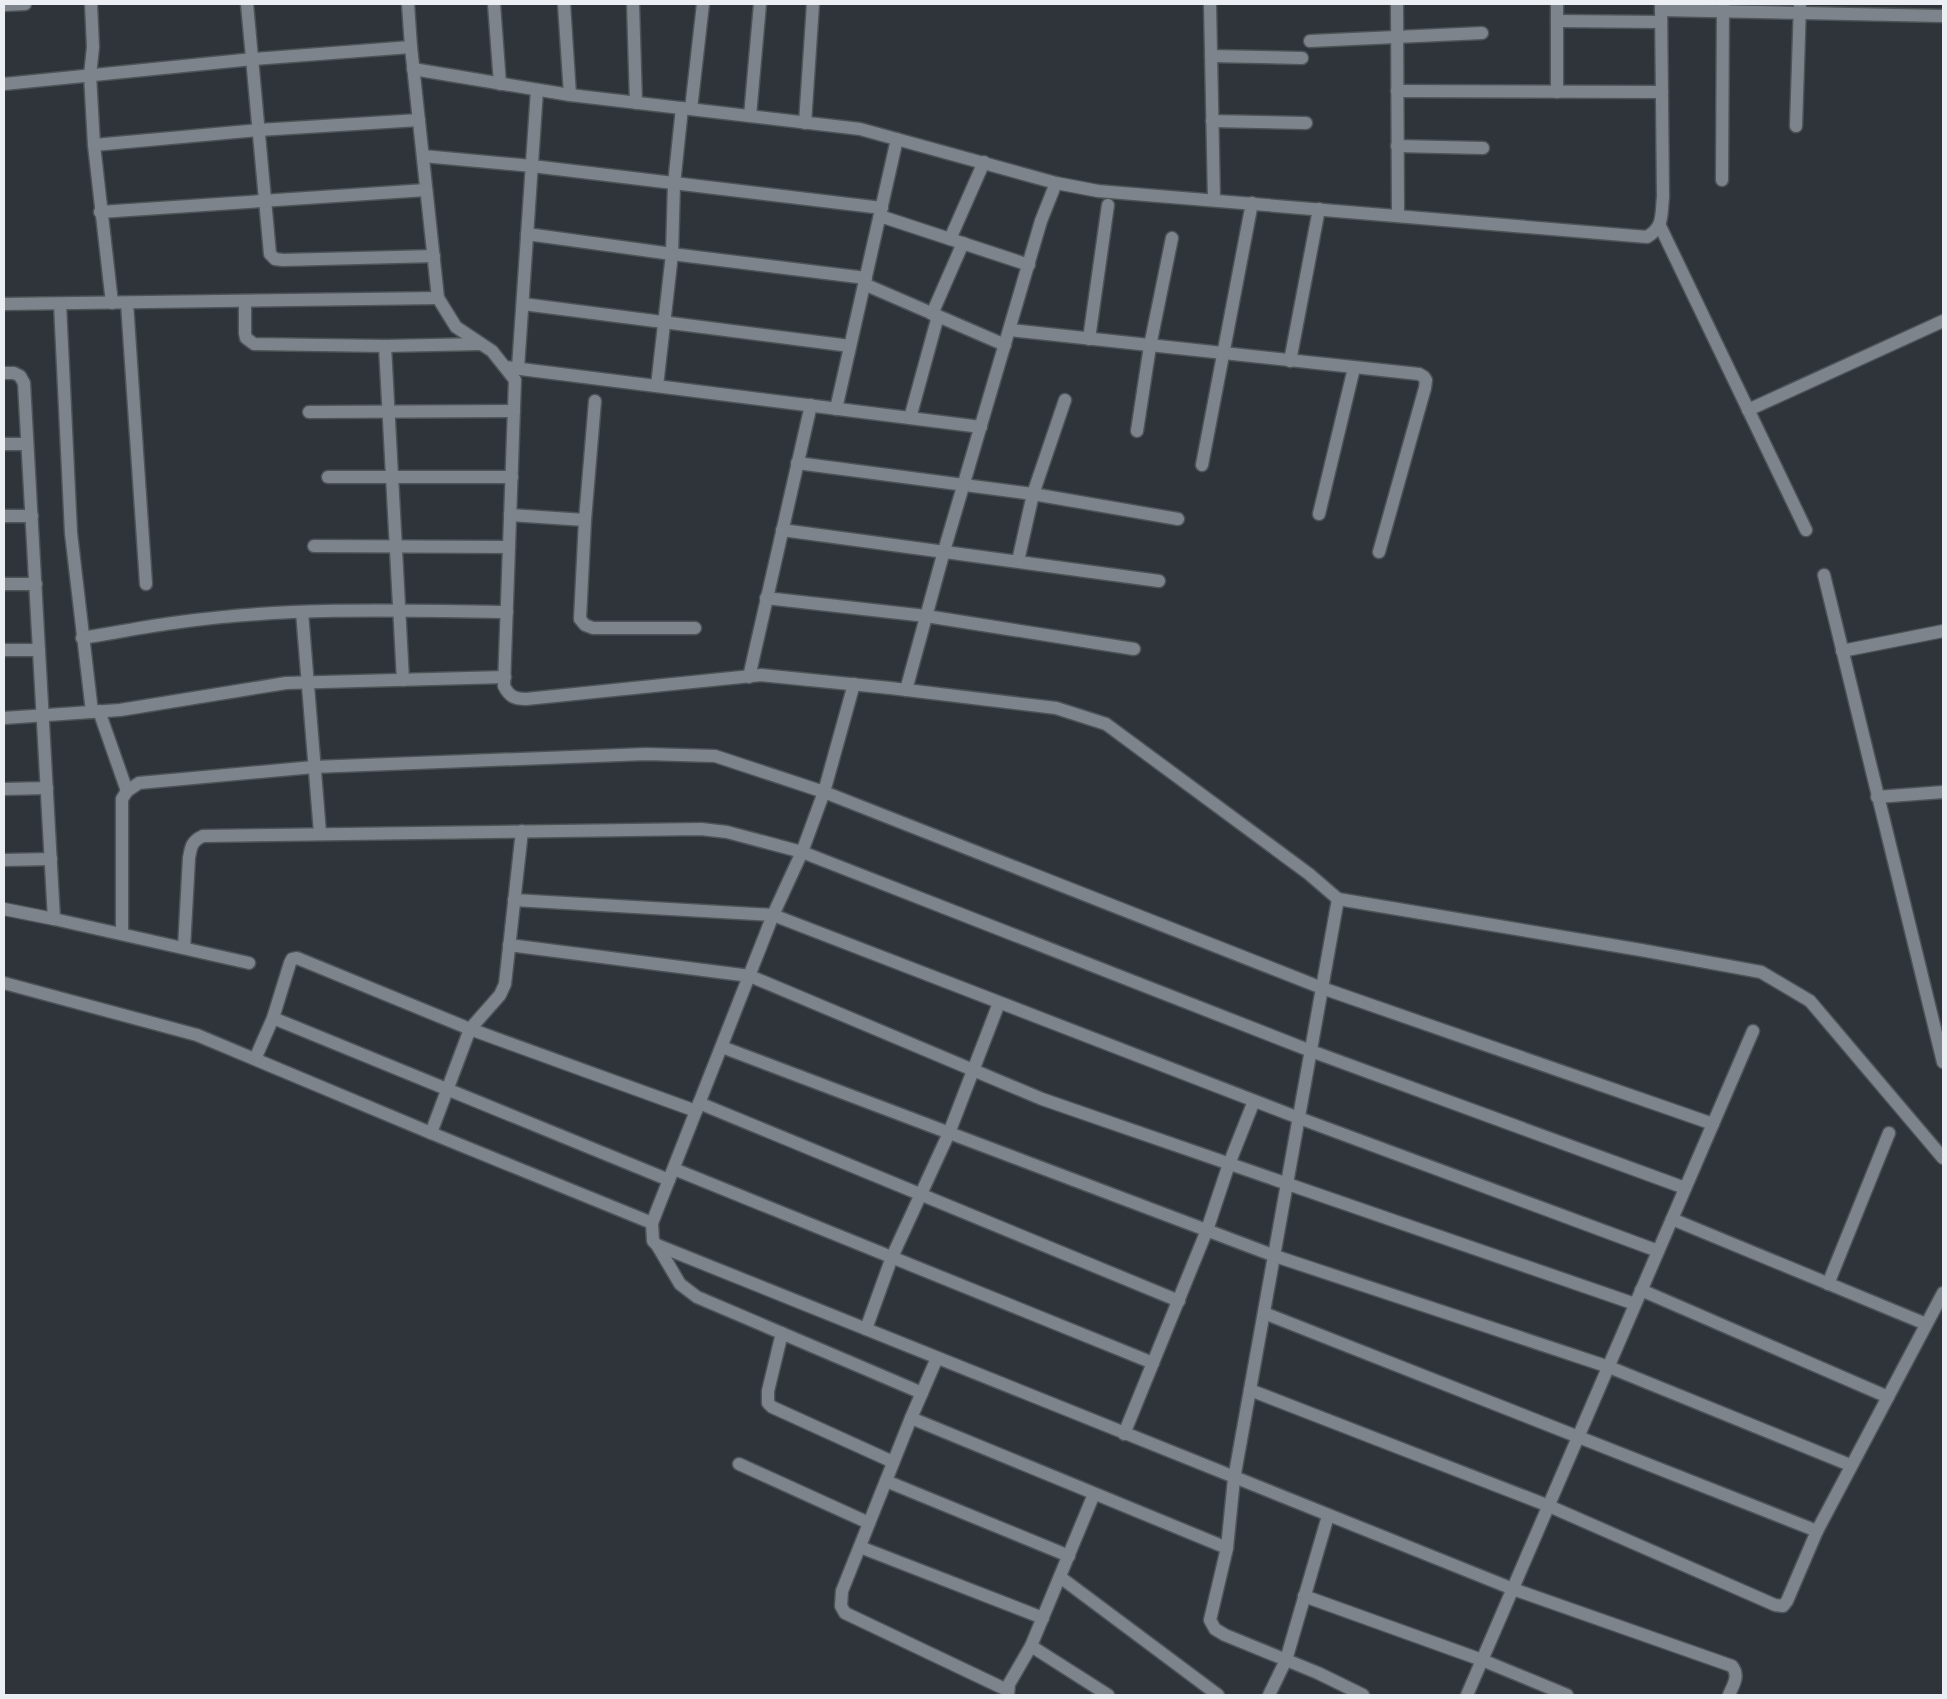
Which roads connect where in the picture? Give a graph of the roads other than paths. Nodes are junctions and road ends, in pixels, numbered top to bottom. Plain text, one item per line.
1 (25, 4) edge
2 (91, 4) edge
3 (247, 4) edge
4 (408, 4) edge
5 (494, 4) edge
6 (564, 4) edge
7 (633, 4) edge
8 (703, 4) edge
9 (760, 4) edge
10 (813, 4) edge
11 (1210, 4) edge
12 (1397, 4) edge
13 (1557, 4) edge
14 (4, 5) edge
15 (1723, 8) edge
16 (1800, 9) edge
17 (1873, 9) edge
18 (1661, 12) edge
19 (1943, 16) edge
20 (1557, 21) junction
21 (1482, 33) dead end
22 (1398, 37) junction
23 (1310, 41) dead end
24 (411, 47) junction
25 (1211, 56) junction
26 (1302, 58) dead end
27 (253, 59) junction
28 (413, 69) junction
29 (90, 75) junction
30 (4, 84) edge
31 (500, 84) junction
32 (537, 90) junction
33 (1397, 91) junction
34 (1557, 92) junction
35 (1662, 92) junction
36 (570, 95) junction
37 (636, 103) junction
38 (687, 109) junction
39 (750, 116) junction
40 (419, 120) junction
41 (1212, 121) junction
42 (1306, 122) dead end
43 (805, 123) junction
44 (1796, 126) dead end
45 (259, 130) junction
46 (897, 139) junction
47 (94, 145) junction
48 (1397, 146) junction
49 (1483, 148) dead end
50 (423, 156) junction
51 (984, 162) junction
52 (532, 166) junction
53 (1722, 180) dead end
54 (1056, 183) junction
55 (674, 184) junction
56 (426, 190) junction
57 (266, 200) junction
58 (1214, 200) junction
59 (1252, 204) junction
60 (1108, 205) dead end
61 (1319, 209) junction
62 (100, 212) junction
63 (881, 212) junction
64 (1398, 216) junction
65 (1660, 226) junction
66 (527, 234) junction
67 (1172, 238) dead end
68 (950, 239) junction
69 (963, 243) junction
70 (672, 254) junction
71 (434, 256) junction
72 (1028, 265) junction
73 (865, 281) junction
74 (438, 298) junction
75 (245, 301) junction
76 (112, 303) junction
77 (128, 303) junction
78 (4, 304) edge
79 (60, 304) junction
80 (523, 304) junction
81 (935, 315) junction
82 (1943, 321) edge
83 (665, 322) junction
84 (1010, 330) junction
85 (1089, 339) junction
86 (481, 344) junction
87 (1005, 345) junction
88 (385, 346) junction
89 (850, 346) junction
90 (1150, 346) junction
91 (1223, 354) junction
92 (1290, 361) junction
93 (505, 367) junction
94 (518, 368) junction
95 (1354, 368) junction
96 (4, 373) edge
97 (657, 386) junction
98 (1065, 400) dead end
99 (594, 401) dead end
100 (811, 406) junction
101 (836, 409) junction
102 (514, 410) junction
103 (1748, 410) junction
104 (309, 412) dead end
105 (389, 412) junction
106 (910, 418) junction
107 (980, 426) junction
108 (1137, 431) dead end
109 (4, 444) edge
110 (27, 444) junction
111 (798, 463) junction
112 (1202, 465) dead end
113 (393, 476) junction
114 (328, 477) dead end
115 (512, 477) junction
116 (963, 484) junction
117 (1033, 494) junction
118 (1319, 514) dead end
119 (510, 515) junction
120 (4, 516) edge
121 (32, 516) junction
122 (1178, 519) dead end
123 (585, 520) junction
124 (782, 530) junction
125 (1806, 530) dead end
126 (314, 546) dead end
127 (397, 546) junction
128 (509, 547) junction
129 (944, 550) junction
130 (1380, 552) dead end
131 (1018, 561) junction
132 (1824, 575) dead end
133 (1159, 581) dead end
134 (4, 584) edge
135 (36, 584) junction
136 (146, 584) dead end
137 (766, 598) junction
138 (400, 610) junction
139 (302, 612) junction
140 (507, 612) junction
141 (926, 616) junction
142 (695, 628) dead end
143 (1943, 631) edge
144 (82, 638) junction
145 (1134, 649) dead end
146 (4, 650) edge
147 (39, 650) junction
148 (1842, 651) junction
149 (505, 677) junction
150 (749, 677) junction
151 (403, 680) junction
152 (307, 683) junction
153 (854, 684) junction
154 (906, 690) junction
155 (95, 711) junction
156 (43, 715) junction
157 (4, 718) edge
158 (314, 768) junction
159 (47, 788) junction
160 (4, 789) edge
161 (127, 791) junction
162 (824, 792) junction
163 (1943, 792) edge
164 (1877, 797) junction
165 (522, 831) junction
166 (320, 833) junction
167 (802, 852) junction
168 (51, 859) junction
169 (4, 860) edge
170 (514, 900) junction
171 (1338, 900) junction
172 (4, 909) edge
173 (773, 915) junction
174 (54, 919) junction
175 (122, 934) junction
176 (509, 945) junction
177 (184, 948) junction
178 (249, 963) dead end
179 (750, 976) junction
180 (4, 983) edge
181 (1322, 988) junction
182 (999, 1003) junction
183 (273, 1018) junction
184 (470, 1029) junction
185 (1753, 1031) dead end
186 (722, 1047) junction
187 (1311, 1051) junction
188 (255, 1059) junction
189 (1943, 1062) edge
190 (972, 1070) junction
191 (448, 1088) junction
192 (1254, 1101) junction
193 (698, 1107) junction
194 (1299, 1118) junction
195 (1713, 1124) junction
196 (431, 1133) junction
197 (949, 1133) junction
198 (1889, 1133) dead end
199 (1943, 1158) edge
200 (1229, 1164) junction
201 (671, 1174) junction
202 (1287, 1184) junction
203 (1685, 1188) junction
204 (921, 1195) junction
205 (1672, 1219) junction
206 (652, 1222) junction
207 (1207, 1230) junction
208 (657, 1244) junction
209 (1658, 1251) junction
210 (1275, 1256) junction
211 (892, 1257) junction
212 (1828, 1284) junction
213 (1641, 1290) junction
214 (1943, 1293) edge
215 (1178, 1301) junction
216 (1636, 1304) junction
217 (1264, 1313) junction
218 (1926, 1324) junction
219 (866, 1329) junction
220 (782, 1333) junction
221 (937, 1358) junction
222 (1153, 1363) junction
223 (1609, 1368) junction
224 (1250, 1390) junction
225 (922, 1393) junction
226 (1888, 1396) junction
227 (911, 1418) junction
228 (1124, 1434) junction
229 (1579, 1436) junction
230 (893, 1462) junction
231 (739, 1464) dead end
232 (1850, 1464) junction
233 (1234, 1478) junction
234 (886, 1481) junction
235 (1094, 1494) junction
236 (1549, 1506) junction
237 (1328, 1516) junction
238 (869, 1524) junction
239 (1817, 1531) junction
240 (860, 1547) junction
241 (1227, 1548) junction
242 (1068, 1556) junction
243 (1060, 1577) junction
244 (1513, 1589) junction
245 (1304, 1596) junction
246 (1043, 1618) junction
247 (1031, 1646) junction
248 (1286, 1660) junction
249 (1482, 1660) junction
250 (1008, 1693) edge
251 (1108, 1695) edge
252 (1218, 1695) edge
253 (1269, 1695) edge
254 (1364, 1695) edge
255 (1467, 1695) edge
256 (1567, 1695) edge
257 (1729, 1695) edge

1 - 14 street
2 - 29 street
3 - 27 street
4 - 24 street
5 - 31 street
6 - 36 street
7 - 37 street
8 - 38 street
9 - 39 street
10 - 43 street
11 - 25 street
12 - 22 street
13 - 20 street
15 - 16 street
15 - 18 street
15 - 53 street
16 - 17 street
16 - 44 street
17 - 19 street
18 - 20 street
18 - 35 street
20 - 34 street
21 - 22 street
22 - 23 street
22 - 33 street
24 - 27 street
24 - 28 street
25 - 26 street
25 - 41 street
27 - 29 street
27 - 45 street
28 - 31 street
28 - 40 street
29 - 30 street
29 - 47 street
31 - 32 street
32 - 36 street
32 - 52 street
33 - 34 street
33 - 48 street
34 - 35 street
35 - 65 street
36 - 37 street
37 - 38 street
38 - 39 street
38 - 55 street
39 - 43 street
40 - 45 street
40 - 50 street
41 - 42 street
41 - 58 street
43 - 46 street
45 - 47 street
45 - 57 street
46 - 51 street
46 - 63 street
47 - 62 street
48 - 49 street
48 - 64 street
50 - 52 street
50 - 56 street
51 - 54 street
51 - 68 street
52 - 55 street
52 - 66 street
54 - 58 street
54 - 72 street
55 - 63 street
55 - 70 street
56 - 57 street
56 - 71 street
57 - 62 street
57 - 71 street
58 - 59 street
59 - 61 street
59 - 91 street
60 - 85 street
61 - 64 street
61 - 92 street
62 - 76 street
63 - 68 street
63 - 73 street
64 - 65 street
65 - 103 street
66 - 70 street
66 - 80 street
67 - 90 street
68 - 69 street
69 - 72 street
69 - 81 street
70 - 73 street
70 - 83 street
71 - 74 street
72 - 84 street
73 - 81 street
73 - 89 street
74 - 75 street
74 - 86 street
75 - 77 street
75 - 88 street
76 - 77 street
76 - 79 street
77 - 136 street
78 - 79 street
79 - 144 street
80 - 83 street
80 - 94 street
81 - 87 street
81 - 106 street
82 - 103 street
83 - 89 street
83 - 97 street
84 - 85 street
84 - 87 street
85 - 90 street
86 - 88 street
86 - 93 street
87 - 107 street
88 - 105 street
89 - 101 street
90 - 91 street
90 - 108 street
91 - 92 street
91 - 112 street
92 - 95 street
93 - 94 street
93 - 102 street
94 - 97 street
95 - 118 street
95 - 130 street
96 - 110 street
97 - 100 street
98 - 117 street
99 - 123 street
100 - 101 street
100 - 111 street
101 - 106 street
102 - 105 street
102 - 115 street
103 - 125 street
104 - 105 street
105 - 113 street
106 - 107 street
107 - 116 street
109 - 110 street
110 - 121 street
111 - 116 street
111 - 124 street
113 - 114 street
113 - 115 street
113 - 127 street
115 - 119 street
116 - 117 street
116 - 129 street
117 - 122 street
117 - 131 street
119 - 123 street
119 - 128 street
120 - 121 street
121 - 135 street
123 - 142 street
124 - 129 street
124 - 137 street
126 - 127 street
127 - 128 street
127 - 138 street
128 - 140 street
129 - 131 street
129 - 141 street
131 - 133 street
132 - 148 street
134 - 135 street
135 - 147 street
137 - 141 street
137 - 150 street
138 - 139 street
138 - 140 street
138 - 151 street
139 - 144 street
139 - 152 street
140 - 149 street
141 - 145 street
141 - 154 street
143 - 148 street
144 - 155 street
146 - 147 street
147 - 156 street
148 - 164 street
149 - 150 street
149 - 151 street
150 - 153 street
151 - 152 street
152 - 155 street
152 - 158 street
153 - 154 street
153 - 162 street
154 - 171 street
155 - 156 street
155 - 161 street
156 - 157 street
156 - 159 street
158 - 161 street
158 - 162 street
158 - 166 street
159 - 160 street
159 - 168 street
161 - 175 street
162 - 167 street
162 - 181 street
163 - 164 street
164 - 189 street
165 - 166 street
165 - 167 street
165 - 170 street
166 - 177 street
167 - 173 street
167 - 187 street
168 - 169 street
168 - 174 street
170 - 173 street
170 - 176 street
171 - 181 street
171 - 199 street
172 - 174 street
173 - 179 street
173 - 182 street
174 - 175 street
175 - 177 street
176 - 179 street
176 - 184 street
177 - 178 street
179 - 186 street
179 - 190 street
180 - 188 street
181 - 187 street
181 - 195 street
182 - 190 street
182 - 192 street
183 - 184 street
183 - 188 street
183 - 191 street
184 - 191 street
184 - 193 street
185 - 195 street
186 - 193 street
186 - 197 street
187 - 194 street
187 - 203 street
188 - 196 street
190 - 197 street
190 - 200 street
191 - 196 street
191 - 201 street
192 - 194 street
192 - 200 street
193 - 201 street
193 - 204 street
194 - 202 street
194 - 209 street
195 - 203 street
196 - 206 street
197 - 204 street
197 - 207 street
198 - 212 street
200 - 202 street
200 - 207 street
201 - 206 street
201 - 211 street
202 - 210 street
202 - 216 street
203 - 205 street
204 - 211 street
204 - 215 street
205 - 209 street
205 - 212 street
206 - 208 street
207 - 210 street
207 - 215 street
208 - 219 street
208 - 220 street
209 - 213 street
210 - 217 street
210 - 223 street
211 - 219 street
211 - 222 street
212 - 218 street
213 - 216 street
213 - 226 street
214 - 218 street
215 - 222 street
216 - 223 street
217 - 224 street
217 - 229 street
218 - 226 street
219 - 221 street
220 - 225 street
220 - 230 street
221 - 225 street
221 - 228 street
222 - 228 street
223 - 229 street
223 - 232 street
224 - 233 street
224 - 236 street
225 - 227 street
226 - 232 street
227 - 230 street
227 - 235 street
228 - 233 street
229 - 236 street
229 - 239 street
230 - 234 street
231 - 238 street
232 - 239 street
233 - 237 street
233 - 241 street
234 - 238 street
234 - 242 street
235 - 241 street
235 - 242 street
236 - 239 street
236 - 244 street
237 - 244 street
237 - 245 street
238 - 240 street
240 - 246 street
240 - 250 street
241 - 248 street
242 - 243 street
243 - 246 street
243 - 252 street
244 - 249 street
244 - 257 street
245 - 248 street
245 - 249 street
246 - 247 street
247 - 250 street
247 - 251 street
248 - 253 street
248 - 254 street
249 - 255 street
249 - 256 street

